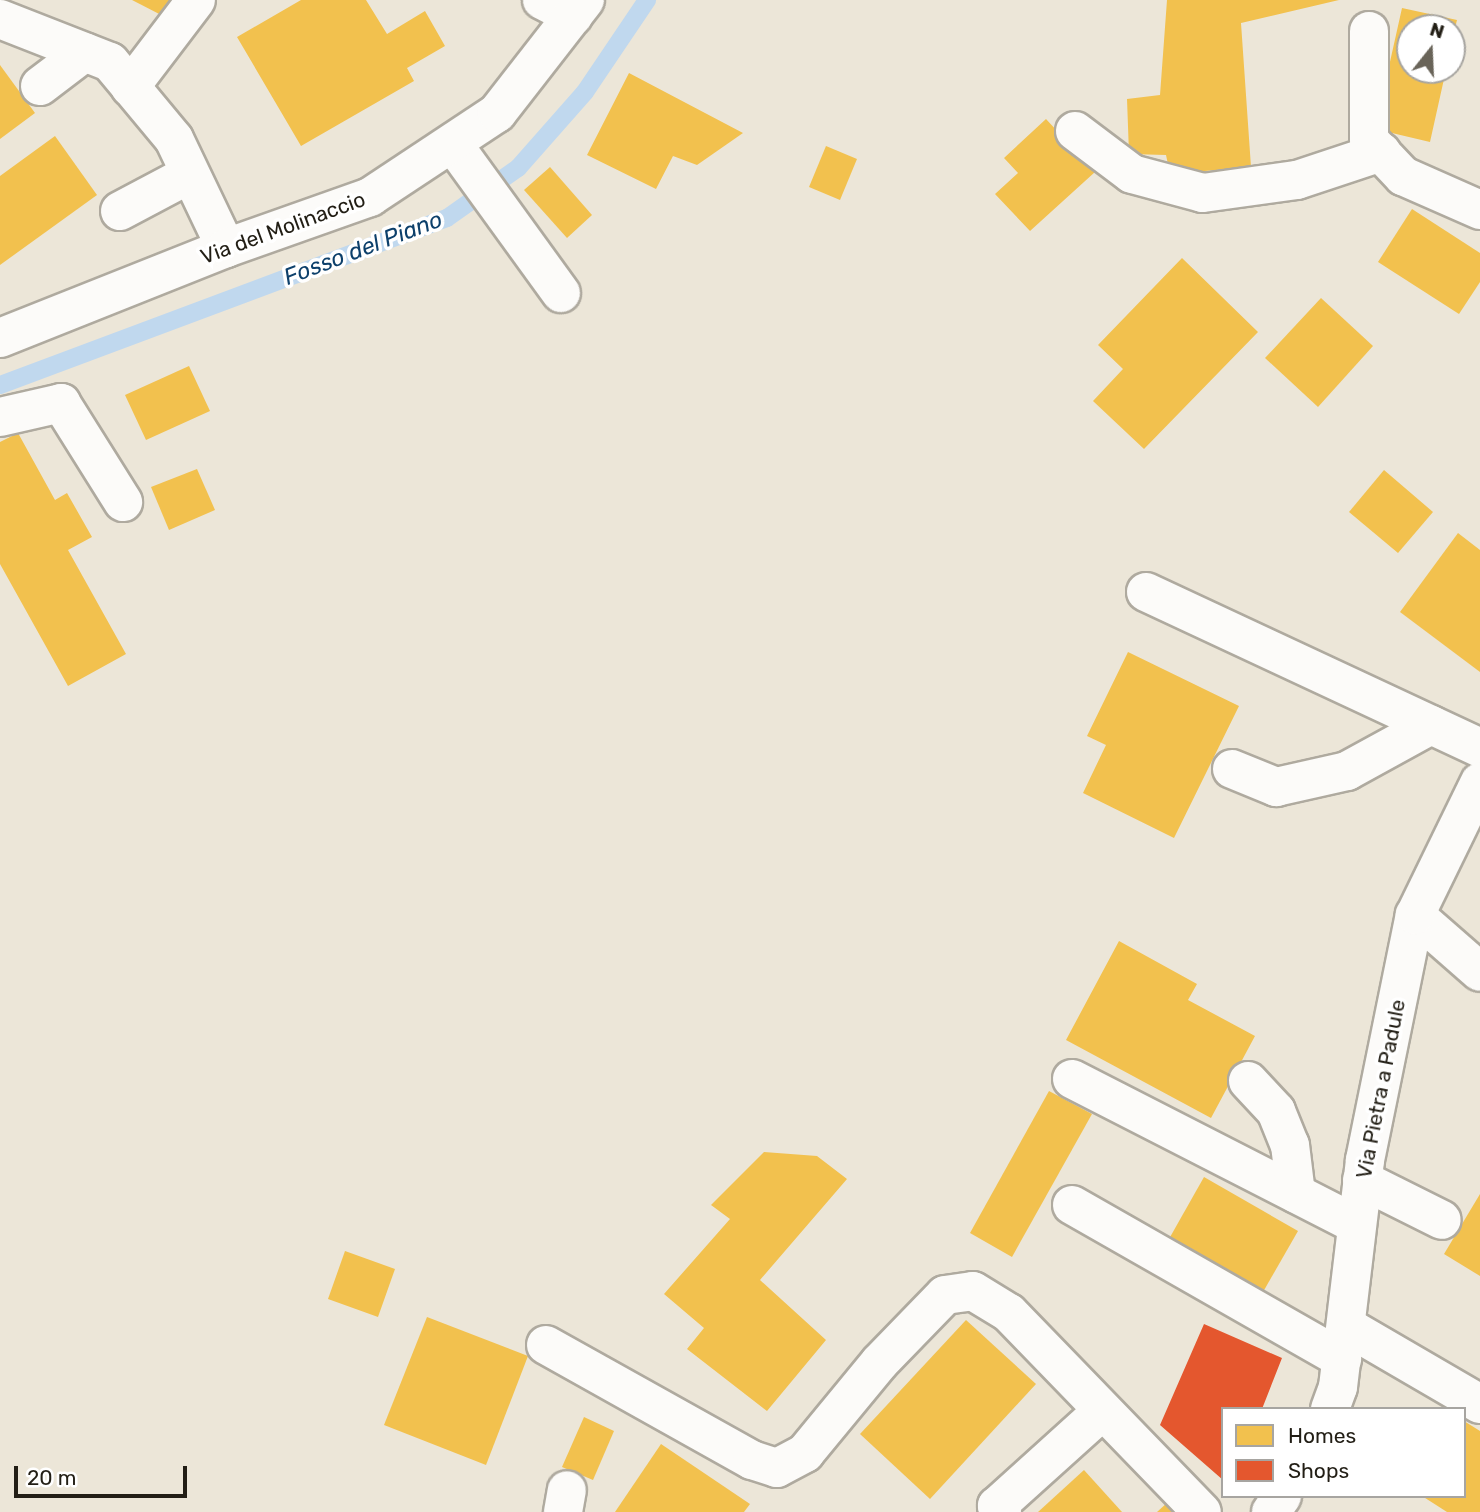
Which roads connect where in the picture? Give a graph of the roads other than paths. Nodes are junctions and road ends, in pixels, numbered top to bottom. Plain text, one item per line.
1 (196, 0) edge
2 (566, 5) edge
3 (0, 19) edge
4 (1369, 31) dead end
5 (85, 52) junction
6 (40, 86) dead end
7 (130, 87) junction
8 (1075, 131) dead end
9 (1381, 152) junction
10 (461, 156) junction
11 (190, 174) junction
12 (120, 211) dead end
13 (1480, 211) edge
14 (226, 248) junction
15 (561, 293) dead end
16 (0, 338) edge
17 (0, 417) edge
18 (123, 502) dead end
19 (1146, 592) dead end
20 (1430, 725) junction
21 (1480, 748) edge
22 (1232, 769) dead end
23 (1480, 782) edge
24 (1415, 915) junction
25 (1480, 972) edge
26 (1072, 1079) dead end
27 (1248, 1080) dead end
28 (1362, 1180) junction
29 (1296, 1194) junction
30 (1072, 1205) dead end
31 (1442, 1220) dead end
32 (1357, 1225) junction
33 (1344, 1342) junction
34 (546, 1345) dead end
35 (1480, 1404) edge
36 (1329, 1407) edge
37 (1102, 1410) junction
38 (1002, 1512) edge
39 (1202, 1512) edge

1 - 7 street
2 - 10 street, Via del Molinaccio
3 - 5 street
4 - 9 street
5 - 6 street
5 - 7 street
7 - 11 street
8 - 9 street
9 - 13 street
10 - 14 street, Via del Molinaccio
10 - 15 street
11 - 12 street
11 - 14 street
14 - 16 street, Via del Molinaccio
17 - 18 street
19 - 20 street
20 - 21 street
20 - 22 street
23 - 24 street, Via Pietra a Padule
24 - 25 street
24 - 28 street, Via Pietra a Padule
26 - 29 street
27 - 29 street
28 - 31 street
28 - 32 street, Via Pietra a Padule
29 - 32 street
30 - 33 street
32 - 33 street, Via Pietra a Padule
33 - 35 street
33 - 36 street, Via Pietra a Padule
34 - 37 street
37 - 38 street
37 - 39 street

